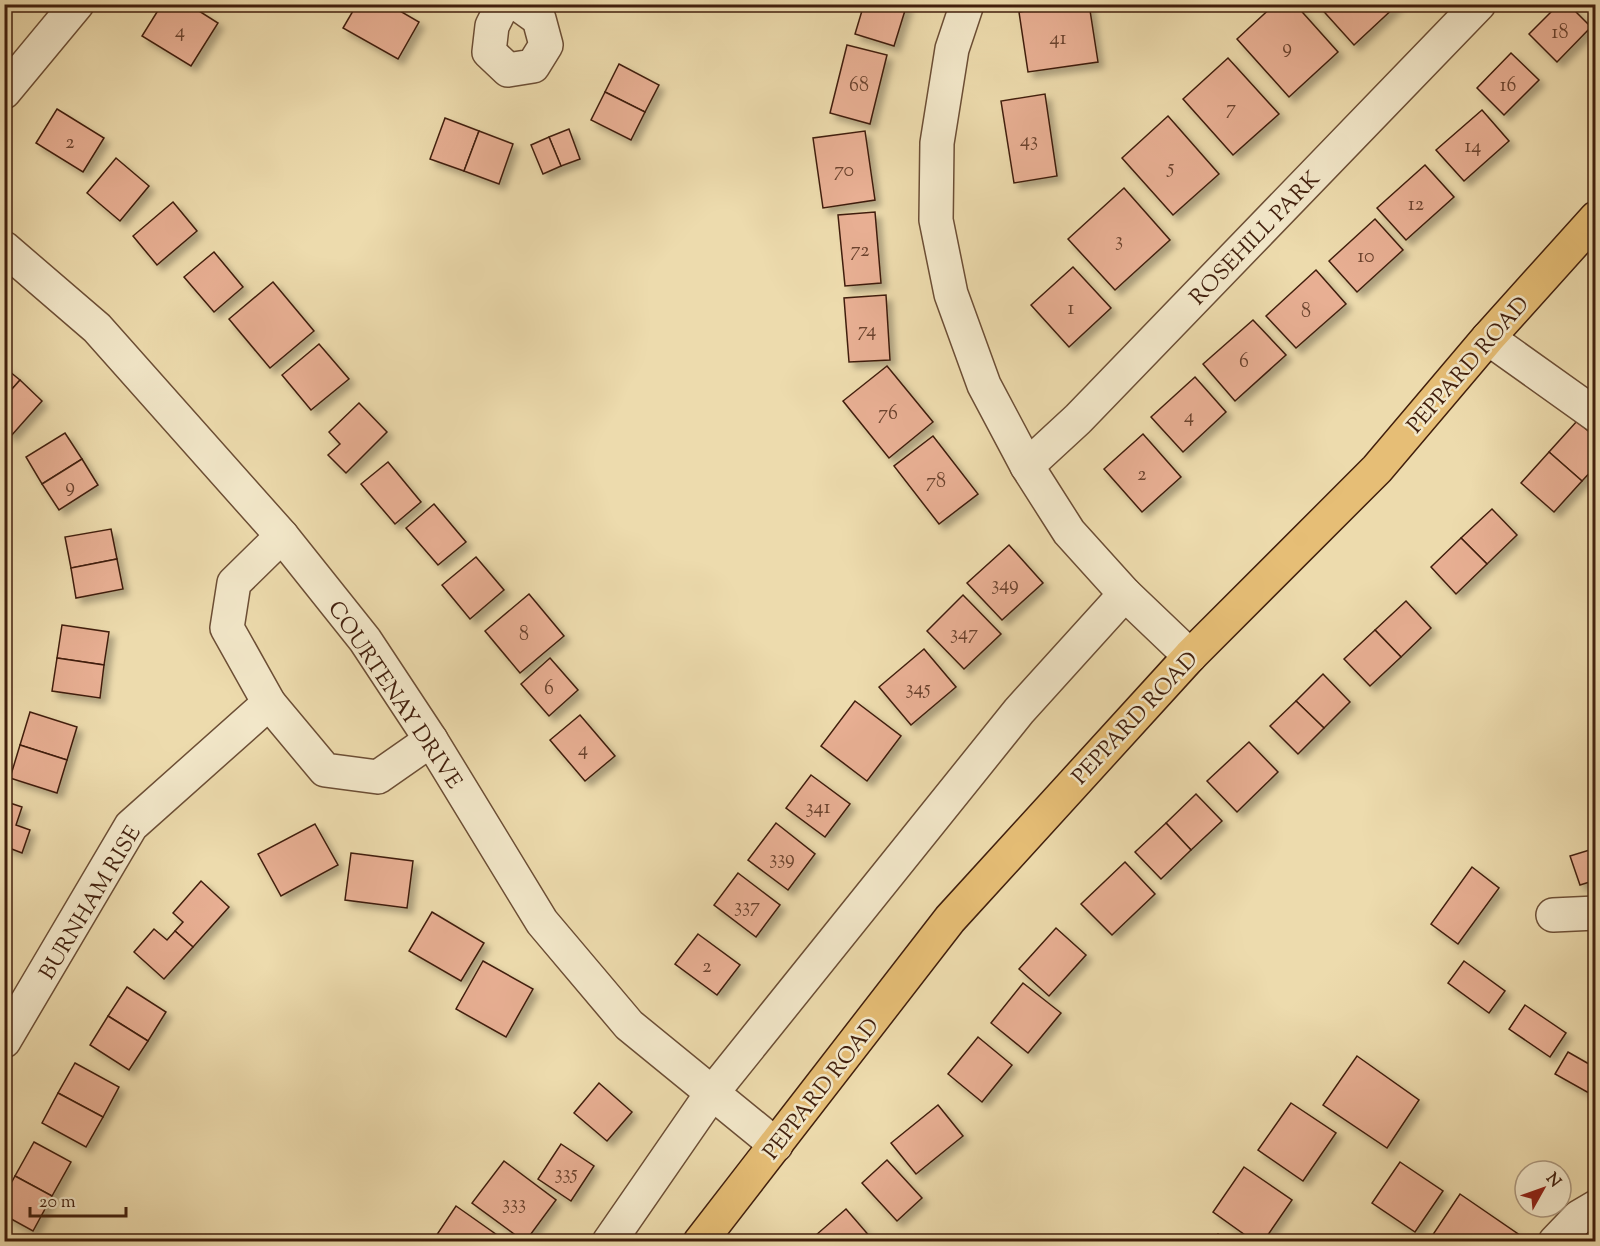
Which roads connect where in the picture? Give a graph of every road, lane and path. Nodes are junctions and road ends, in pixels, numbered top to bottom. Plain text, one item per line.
1 (77, 4) edge
2 (503, 4) edge
3 (518, 4) edge
4 (967, 4) edge
5 (1479, 4) edge
6 (4, 92) edge
7 (1596, 218) edge
8 (4, 248) edge
9 (1488, 338) junction
10 (1596, 415) edge
11 (1027, 466) junction
12 (282, 536) junction
13 (1125, 594) junction
14 (1190, 656) junction
15 (268, 703) junction
16 (431, 740) junction
17 (1596, 913) edge
18 (1553, 915) dead end
19 (4, 1041) edge
20 (712, 1093) junction
21 (776, 1145) junction
22 (1596, 1207) edge
23 (609, 1242) edge
24 (700, 1242) edge
25 (1555, 1242) edge

1 - 6 street
2 - 3 street
4 - 11 street
5 - 11 street, ROSEHILL PARK
7 - 9 main road, PEPPARD ROAD
8 - 12 street, COURTENAY DRIVE
9 - 10 street
9 - 14 main road, PEPPARD ROAD
11 - 13 street
12 - 15 street
12 - 16 street, COURTENAY DRIVE
13 - 14 street
13 - 20 street
14 - 21 main road, PEPPARD ROAD
15 - 16 street
15 - 19 street, BURNHAM RISE
16 - 20 street, COURTENAY DRIVE
17 - 18 street
20 - 21 street, COURTENAY DRIVE
20 - 23 street
21 - 24 main road, PEPPARD ROAD
22 - 25 street

